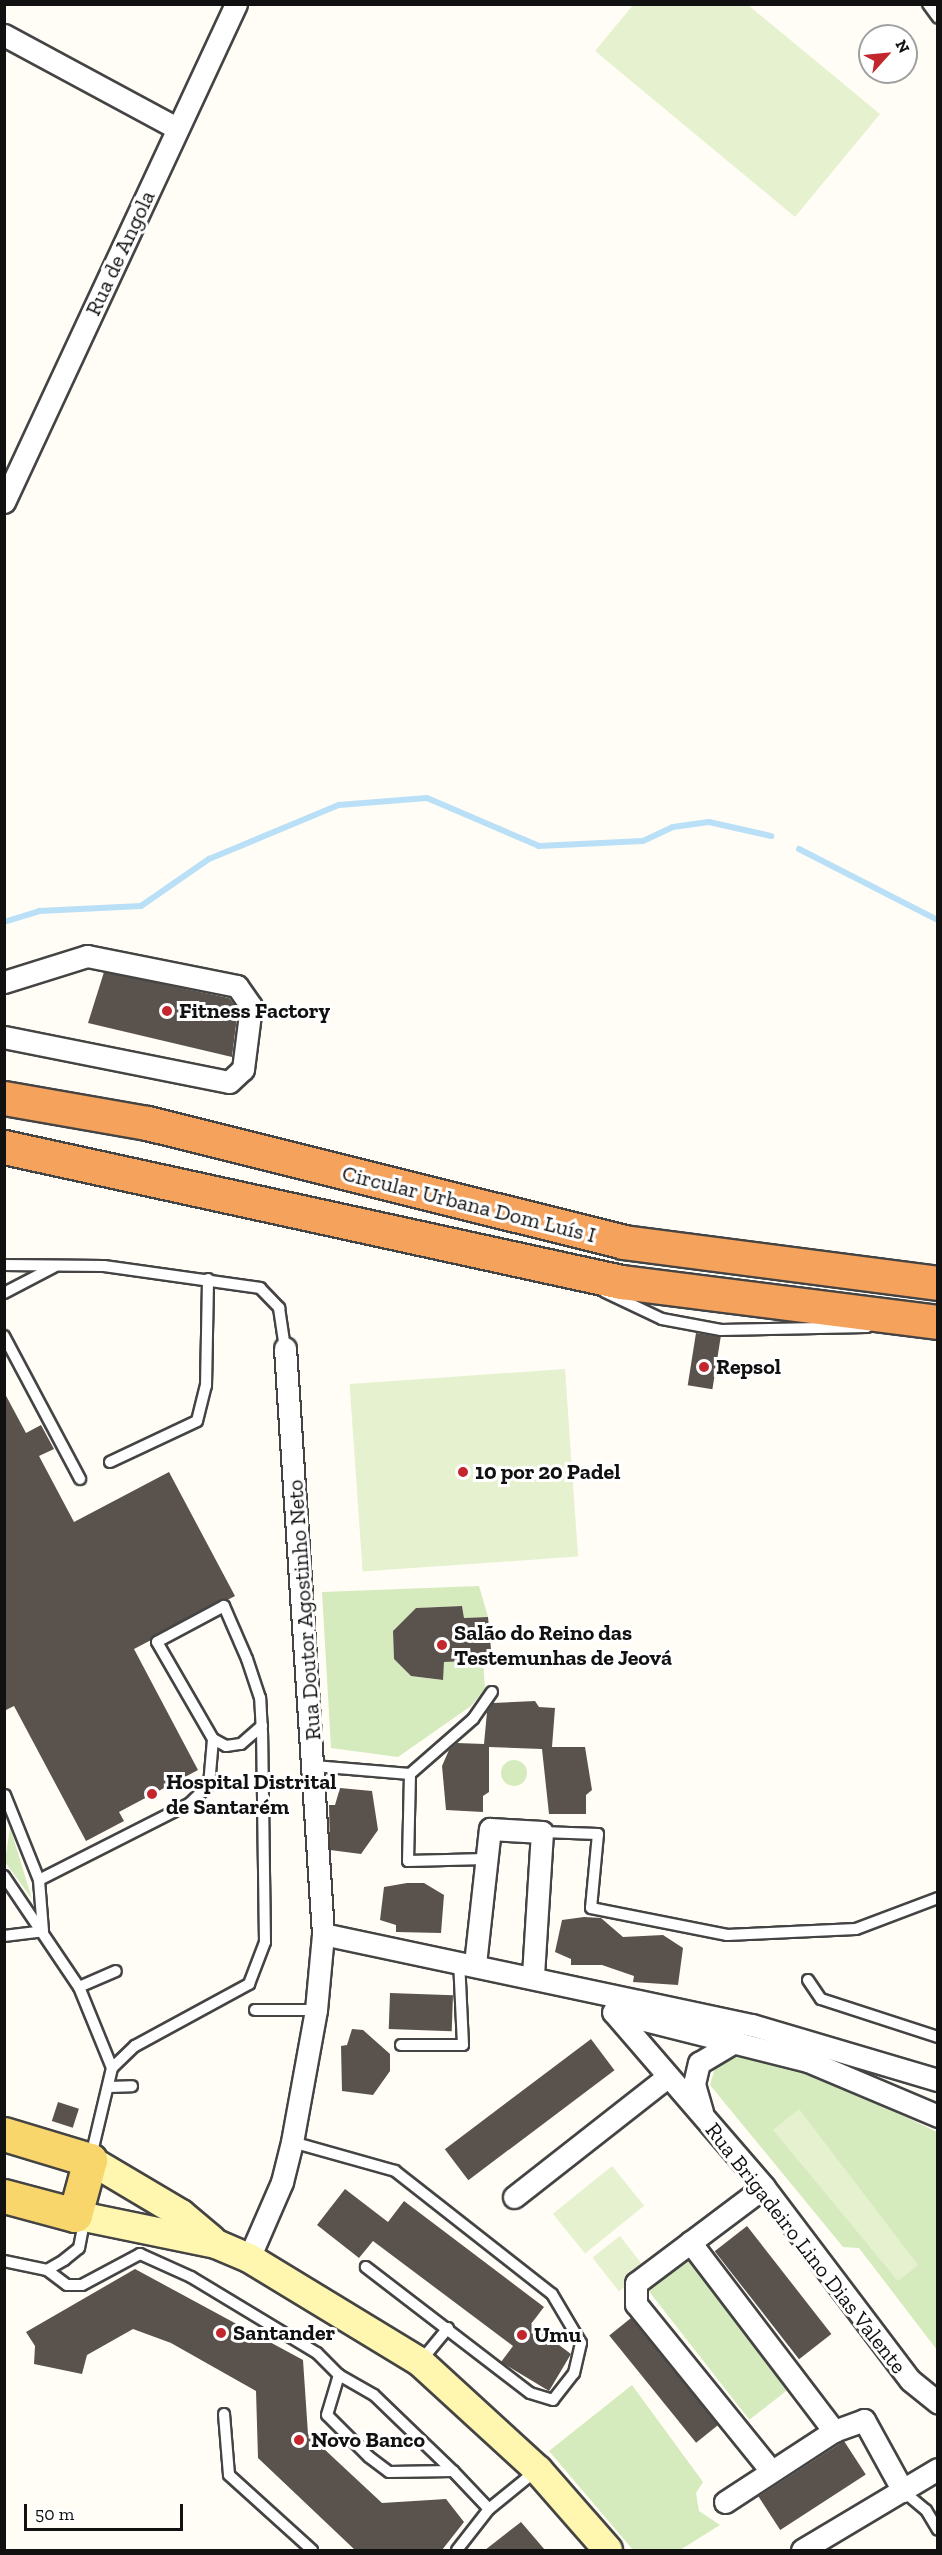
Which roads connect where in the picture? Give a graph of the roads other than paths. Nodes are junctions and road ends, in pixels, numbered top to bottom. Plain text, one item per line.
1 (236, 4) edge
2 (928, 4) edge
3 (938, 18) edge
4 (4, 35) edge
5 (177, 128) junction
6 (4, 502) edge
7 (4, 982) edge
8 (4, 1037) edge
9 (4, 1098) edge
10 (4, 1147) edge
11 (4, 1265) edge
12 (54, 1267) junction
13 (208, 1279) junction
14 (938, 1283) edge
15 (4, 1293) edge
16 (928, 1322) edge
17 (4, 1336) edge
18 (285, 1348) joint
19 (110, 1462) dead end
20 (80, 1479) dead end
21 (492, 1692) dead end
22 (262, 1726) junction
23 (213, 1739) junction
24 (314, 1766) junction
25 (410, 1774) junction
26 (5, 1795) edge
27 (542, 1832) junction
28 (486, 1859) junction
29 (4, 1876) edge
30 (39, 1880) junction
31 (938, 1898) edge
32 (43, 1932) junction
33 (323, 1934) junction
34 (4, 1936) edge
35 (467, 1962) junction
36 (116, 1971) dead end
37 (533, 1976) junction
38 (808, 1980) dead end
39 (560, 1984) junction
40 (79, 1987) junction
41 (255, 2010) dead end
42 (316, 2010) junction
43 (614, 2013) junction
44 (938, 2037) edge
45 (736, 2041) junction
46 (401, 2045) dead end
47 (112, 2068) junction
48 (666, 2078) junction
49 (938, 2080) edge
50 (132, 2086) dead end
51 (109, 2087) junction
52 (908, 2099) junction
53 (938, 2110) edge
54 (703, 2115) junction
55 (938, 2116) edge
56 (4, 2134) edge
57 (292, 2142) junction
58 (90, 2160) junction
59 (764, 2187) junction
60 (4, 2196) edge
61 (514, 2197) dead end
62 (80, 2216) junction
63 (690, 2242) junction
64 (216, 2244) junction
65 (249, 2258) junction
66 (4, 2261) edge
67 (366, 2267) dead end
68 (46, 2270) junction
69 (448, 2328) junction
70 (420, 2362) junction
71 (339, 2375) junction
72 (938, 2403) edge
73 (224, 2414) dead end
74 (834, 2431) junction
75 (938, 2469) edge
76 (538, 2470) junction
77 (453, 2471) junction
78 (771, 2471) junction
79 (903, 2491) junction
80 (725, 2502) dead end
81 (489, 2509) junction
82 (938, 2530) edge
83 (312, 2550) edge
84 (457, 2550) edge
85 (609, 2550) edge
86 (802, 2550) edge

1 - 5 street, Rua de Angola
2 - 3 lane
4 - 5 street
5 - 6 street, Rua de Angola
7 - 8 street
9 - 14 highway, Circular Urbana Dom Luís I
10 - 16 highway, Circular Urbana Dom Luís I
11 - 12 lane
12 - 13 lane
12 - 15 lane
13 - 18 lane
13 - 19 lane
17 - 20 lane
18 - 24 street, Rua Doutor Agostinho Neto
21 - 25 lane
22 - 23 lane
22 - 23 lane
22 - 47 lane
23 - 30 lane
24 - 25 lane
24 - 33 street, Rua Doutor Agostinho Neto
25 - 28 lane
26 - 30 lane
27 - 28 street
27 - 31 lane
27 - 37 street
28 - 35 street
29 - 32 lane
30 - 32 lane
32 - 34 lane
32 - 40 lane
33 - 35 street, Rua Brigadeiro Lino Dias Valente
33 - 42 street, Rua Doutor Agostinho Neto
35 - 37 street, Rua Brigadeiro Lino Dias Valente
35 - 46 lane
36 - 40 lane
37 - 39 street, Rua Brigadeiro Lino Dias Valente
38 - 44 lane
39 - 43 street, Rua Brigadeiro Lino Dias Valente
39 - 49 street, Rua Brigadeiro Lino Dias Valente
40 - 47 lane
41 - 42 lane
42 - 57 street, Rua Doutor Agostinho Neto
43 - 45 street, Rua Brigadeiro Lino Dias Valente
43 - 48 street, Rua Brigadeiro Lino Dias Valente
45 - 52 street
45 - 54 street, Rua Brigadeiro Lino Dias Valente
47 - 51 lane
48 - 54 street, Rua Brigadeiro Lino Dias Valente
48 - 61 street
50 - 51 lane
51 - 58 lane
52 - 53 lane
52 - 55 street
54 - 59 street, Rua Brigadeiro Lino Dias Valente
56 - 58 main road
57 - 65 street, Rua Doutor Agostinho Neto
57 - 69 lane
58 - 62 main road
58 - 64 main road
59 - 63 street
59 - 72 street, Rua Brigadeiro Lino Dias Valente
60 - 62 main road
62 - 64 main road
62 - 68 lane
63 - 74 street
63 - 78 street
64 - 65 main road
65 - 70 main road
66 - 68 lane
67 - 69 lane
68 - 71 lane
69 - 70 lane
70 - 76 main road
71 - 77 lane
71 - 77 lane
73 - 83 lane
74 - 78 street
74 - 79 street
75 - 79 street
76 - 81 lane
76 - 85 main road
77 - 81 lane
78 - 80 street
79 - 82 lane
79 - 86 street
81 - 84 lane

